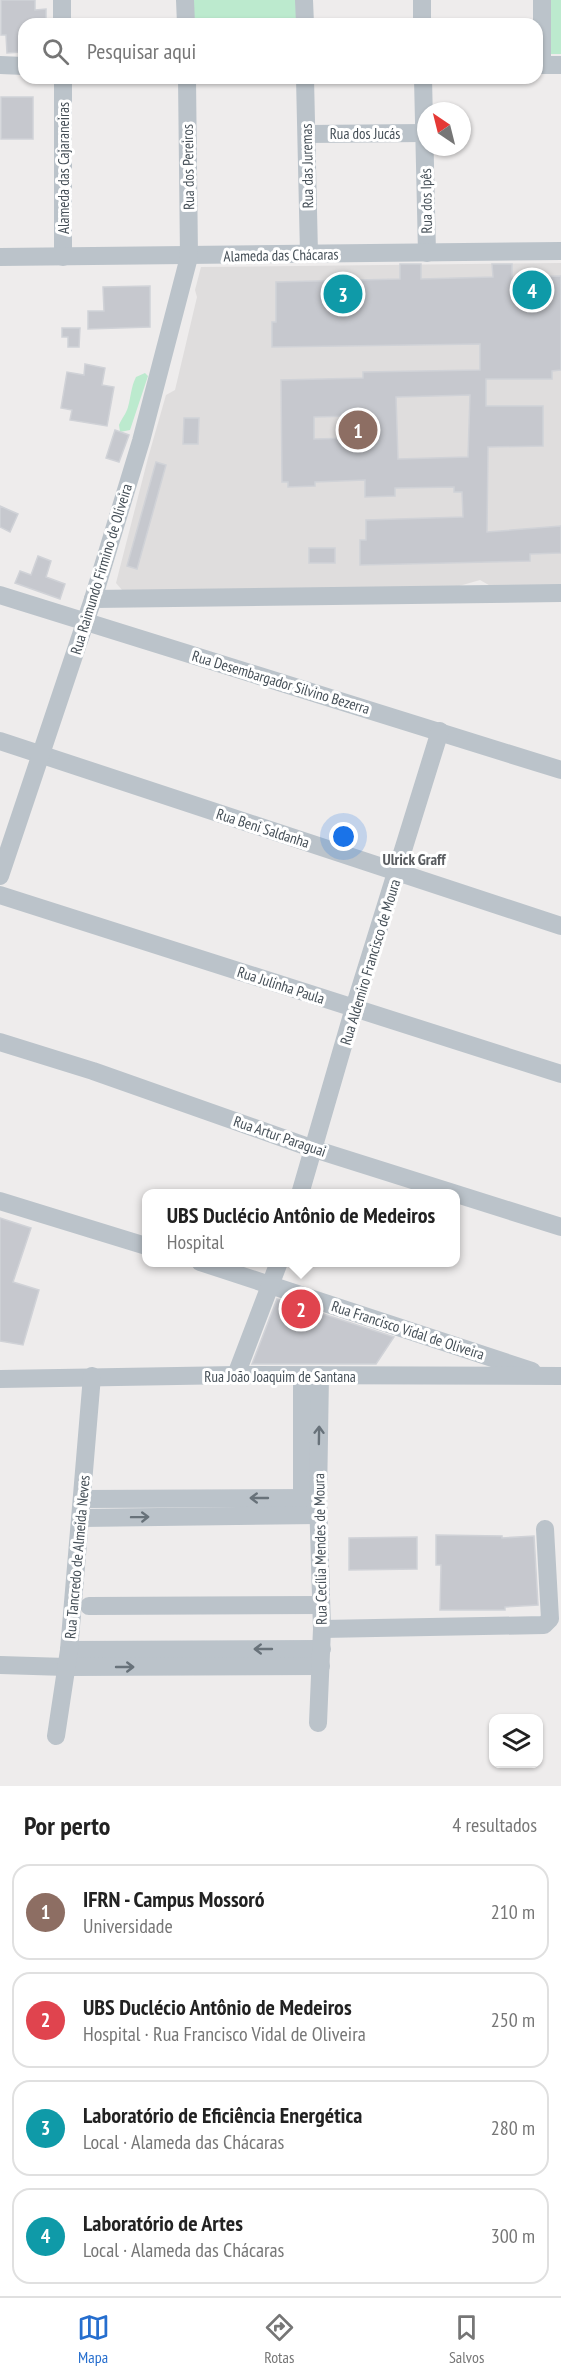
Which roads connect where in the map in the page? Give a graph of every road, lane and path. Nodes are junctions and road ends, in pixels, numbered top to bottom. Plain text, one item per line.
1 (62, 0) edge
2 (185, 0) edge
3 (304, 0) edge
4 (422, 0) edge
5 (542, 0) edge
6 (62, 18) edge
7 (186, 18) edge
8 (305, 18) edge
9 (422, 18) edge
10 (541, 18) edge
11 (0, 65) edge
12 (543, 65) edge
13 (561, 65) edge
14 (18, 66) edge
15 (63, 84) edge
16 (187, 84) edge
17 (305, 84) edge
18 (423, 84) edge
19 (423, 102) edge
20 (417, 133) edge
21 (307, 134) junction
22 (425, 156) edge
23 (561, 251) edge
24 (427, 253) junction
25 (309, 254) junction
26 (0, 257) edge
27 (63, 257) junction
28 (189, 257) junction
29 (561, 593) edge
30 (0, 595) edge
31 (93, 599) junction
32 (86, 622) junction
33 (440, 731) junction
34 (0, 741) edge
35 (41, 755) junction
36 (561, 770) edge
37 (398, 872) junction
38 (0, 876) edge
39 (0, 895) edge
40 (561, 926) edge
41 (354, 1008) junction
42 (0, 1042) edge
43 (561, 1074) edge
44 (314, 1149) junction
45 (302, 1189) edge
46 (441, 1189) edge
47 (460, 1195) edge
48 (0, 1201) edge
49 (561, 1227) edge
50 (142, 1244) edge
51 (213, 1267) edge
52 (278, 1267) edge
53 (273, 1285) junction
54 (236, 1375) junction
55 (320, 1375) junction
56 (92, 1376) junction
57 (302, 1376) junction
58 (554, 1376) edge
59 (0, 1379) edge
60 (82, 1499) junction
61 (310, 1506) junction
62 (81, 1518) junction
63 (545, 1529) dead end
64 (321, 1605) junction
65 (89, 1606) dead end
66 (322, 1629) junction
67 (321, 1657) junction
68 (68, 1658) junction
69 (0, 1665) edge
70 (318, 1723) dead end
71 (56, 1736) dead end

1 - 6 street
2 - 7 street
3 - 8 street
4 - 9 street
5 - 10 street
11 - 14 street
12 - 13 street
15 - 27 street, Alameda das Cajaraneiras
16 - 28 street, Rua dos Pereiros
17 - 21 street, Rua das Juremas
18 - 19 street, Rua dos Ipês
20 - 21 street, Rua dos Jucás
21 - 25 street, Rua das Juremas
22 - 24 street, Rua dos Ipês
23 - 24 street, Alameda das Chácaras
24 - 25 street, Alameda das Chácaras
25 - 28 street, Alameda das Chácaras
26 - 27 street, Alameda das Chácaras
27 - 28 street, Alameda das Chácaras
28 - 31 street, Rua Raimundo Firmino de Oliveira
29 - 31 street
30 - 32 street, Rua Desembargador Silvino Bezerra
31 - 32 street, Rua Raimundo Firmino de Oliveira
32 - 33 street, Rua Desembargador Silvino Bezerra
32 - 35 street, Rua Raimundo Firmino de Oliveira
33 - 36 street, Rua Desembargador Silvino Bezerra
33 - 37 street, Rua Aldemiro Francisco de Moura
34 - 35 street, Rua Beni Saldanha
35 - 37 street, Rua Beni Saldanha
35 - 38 street, Rua Raimundo Firmino de Oliveira
37 - 40 street, Rua Beni Saldanha
37 - 41 street, Rua Aldemiro Francisco de Moura
39 - 41 street, Rua Julinha Paula
41 - 43 street, Rua Julinha Paula
41 - 44 street, Rua Aldemiro Francisco de Moura
42 - 44 street, Rua Artur Paraguai
44 - 45 street, Rua Aldemiro Francisco de Moura
44 - 46 street, Rua Artur Paraguai
47 - 49 street, Rua Artur Paraguai
48 - 50 street
51 - 53 street, Rua Francisco Vidal de Oliveira
52 - 53 street
53 - 54 street
53 - 58 street, Rua Francisco Vidal de Oliveira
54 - 56 street, Rua João Joaquim de Santana
54 - 57 street, Rua João Joaquim de Santana
55 - 57 street, Rua João Joaquim de Santana
55 - 58 street, Rua João Joaquim de Santana
61 -> 55 street, Rua Cecília Mendes de Moura
56 - 59 street, Rua João Joaquim de Santana
56 - 60 street, Rua Tancredo de Almeida Neves
57 - 61 street, Rua Cecília Mendes de Moura
61 -> 60 street
60 - 62 street, Rua Tancredo de Almeida Neves
62 -> 61 street
61 - 64 street, Rua Cecília Mendes de Moura
62 - 68 street, Rua Tancredo de Almeida Neves
63 - 66 street
64 - 65 street
64 - 66 street, Rua Cecília Mendes de Moura
66 - 67 street, Rua Cecília Mendes de Moura
67 - 68 street
67 - 70 street, Rua Cecília Mendes de Moura
68 - 69 street
68 - 71 street, Rua Tancredo de Almeida Neves

